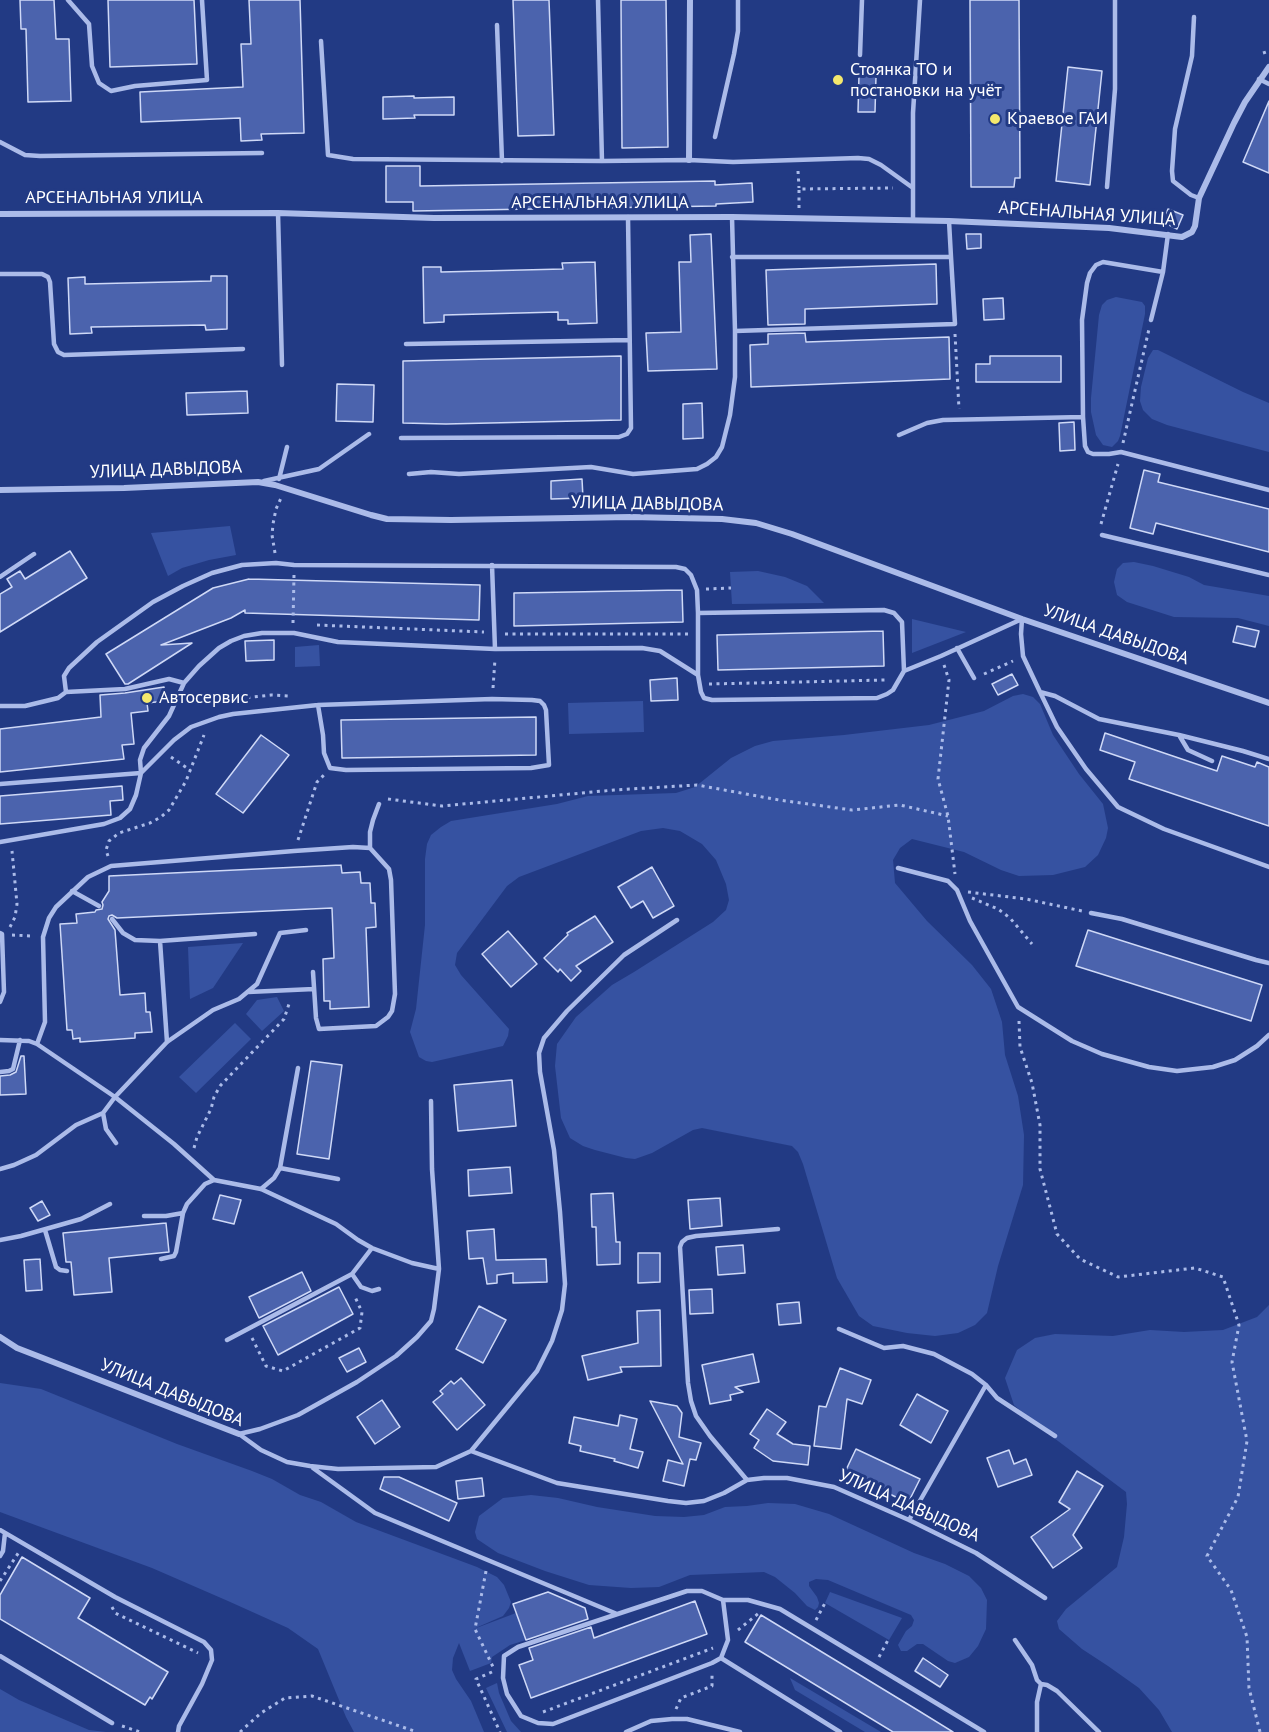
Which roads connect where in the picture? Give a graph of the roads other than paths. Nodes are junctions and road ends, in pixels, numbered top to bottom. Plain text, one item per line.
1 (68, 0) edge
2 (202, 0) edge
3 (598, 0) edge
4 (690, 0) edge
5 (738, 0) edge
6 (862, 0) edge
7 (920, 0) edge
8 (1115, 0) edge
9 (1194, 17) dead end
10 (496, 25) dead end
11 (321, 41) dead end
12 (860, 55) dead end
13 (1269, 67) edge
14 (1259, 80) junction
15 (1269, 84) edge
16 (716, 137) dead end
17 (0, 142) edge
18 (262, 153) dead end
19 (689, 160) junction
20 (502, 161) junction
21 (602, 161) junction
22 (1107, 187) dead end
23 (913, 188) junction
24 (1199, 198) junction
25 (278, 213) junction
26 (0, 214) edge
27 (628, 218) junction
28 (732, 218) junction
29 (914, 220) junction
30 (949, 220) junction
31 (1168, 234) junction
32 (732, 257) junction
33 (951, 257) junction
34 (1163, 272) junction
35 (0, 274) edge
36 (1150, 320) road end
37 (735, 331) junction
38 (629, 340) junction
39 (406, 344) dead end
40 (243, 349) dead end
41 (282, 364) dead end
42 (1083, 417) junction
43 (369, 434) dead end
44 (899, 435) dead end
45 (401, 438) dead end
46 (287, 447) dead end
47 (409, 474) dead end
48 (279, 479) junction
49 (258, 482) junction
50 (0, 490) edge
51 (1269, 490) edge
52 (1102, 535) road end
53 (34, 554) dead end
54 (492, 566) junction
55 (1269, 575) edge
56 (0, 577) edge
57 (698, 613) junction
58 (1022, 619) junction
59 (957, 648) junction
60 (495, 649) junction
61 (903, 671) junction
62 (698, 675) junction
63 (974, 678) road end
64 (184, 683) junction
65 (66, 692) junction
66 (1040, 692) junction
67 (1269, 703) edge
68 (318, 705) junction
69 (0, 706) edge
70 (1179, 735) junction
71 (1269, 759) edge
72 (1212, 761) dead end
73 (141, 773) junction
74 (0, 784) edge
75 (379, 804) road end
76 (0, 842) edge
77 (370, 848) junction
78 (1269, 867) edge
79 (898, 868) dead end
80 (72, 891) junction
81 (99, 906) dead end
82 (1091, 913) road end
83 (112, 919) dead end
84 (677, 920) dead end
85 (306, 930) dead end
86 (1, 933) edge
87 (255, 934) dead end
88 (160, 941) junction
89 (1269, 963) edge
90 (313, 972) dead end
91 (314, 989) junction
92 (248, 992) junction
93 (0, 1002) edge
94 (1269, 1035) edge
95 (0, 1040) edge
96 (20, 1040) junction
97 (167, 1042) junction
98 (37, 1044) junction
99 (298, 1068) dead end
100 (0, 1072) edge
101 (115, 1097) junction
102 (431, 1101) dead end
103 (103, 1113) junction
104 (116, 1143) dead end
105 (280, 1168) junction
106 (0, 1169) edge
107 (338, 1179) dead end
108 (214, 1180) junction
109 (261, 1189) junction
110 (110, 1204) dead end
111 (183, 1212) junction
112 (144, 1216) dead end
113 (778, 1229) dead end
114 (45, 1230) junction
115 (0, 1240) edge
116 (372, 1248) junction
117 (161, 1259) dead end
118 (439, 1269) junction
119 (67, 1271) dead end
120 (351, 1274) junction
121 (379, 1289) dead end
122 (839, 1329) dead end
123 (0, 1337) edge
124 (227, 1340) dead end
125 (986, 1385) junction
126 (239, 1434) junction
127 (1055, 1436) dead end
128 (471, 1451) junction
129 (310, 1466) junction
130 (747, 1480) junction
131 (909, 1520) junction
132 (3, 1532) edge
133 (0, 1556) edge
134 (1045, 1598) dead end
135 (723, 1600) junction
136 (618, 1615) junction
137 (1015, 1640) dead end
138 (0, 1656) edge
139 (721, 1658) junction
140 (1041, 1684) junction
141 (112, 1723) road end
142 (178, 1732) edge
143 (626, 1732) edge
144 (740, 1732) edge
145 (840, 1732) edge
146 (984, 1732) edge
147 (1037, 1732) edge
148 (1099, 1732) edge

1 - 2 lane
3 - 21 lane
4 - 19 street
5 - 16 lane
6 - 12 lane
7 - 23 lane
8 - 22 lane
9 - 24 lane
10 - 20 lane
11 - 20 lane
13 - 14 street
14 - 15 lane
14 - 24 street
17 - 18 lane
19 - 21 lane
19 - 23 lane
20 - 21 lane
23 - 29 lane
24 - 31 street, АРСЕНАЛЬНАЯ УЛИЦА
25 - 26 street, АРСЕНАЛЬНАЯ УЛИЦА
25 - 27 street, АРСЕНАЛЬНАЯ УЛИЦА
25 - 41 lane
27 - 28 street, АРСЕНАЛЬНАЯ УЛИЦА
27 - 38 lane
28 - 29 street, АРСЕНАЛЬНАЯ УЛИЦА
28 - 32 lane
29 - 30 street, АРСЕНАЛЬНАЯ УЛИЦА
30 - 31 street, АРСЕНАЛЬНАЯ УЛИЦА
30 - 33 lane
31 - 34 lane
32 - 33 lane
32 - 37 lane
33 - 37 lane
34 - 36 lane
34 - 42 lane
35 - 40 lane
37 - 47 lane
38 - 39 lane
38 - 45 lane
42 - 44 lane
42 - 51 lane
43 - 48 lane
46 - 48 lane
48 - 49 lane
49 - 50 street, УЛИЦА ДАВЫДОВА
49 - 58 street, УЛИЦА ДАВЫДОВА
52 - 55 lane
53 - 56 lane
54 - 57 lane
54 - 60 lane
54 - 65 lane
57 - 61 lane
57 - 62 lane
58 - 59 lane
58 - 66 lane
58 - 67 street, УЛИЦА ДАВЫДОВА
59 - 61 lane
59 - 63 lane
60 - 62 lane
60 - 64 lane
61 - 62 lane
64 - 65 lane
64 - 73 lane
65 - 69 lane
66 - 70 lane
66 - 78 lane
68 - 68 lane
68 - 73 lane
70 - 71 lane
70 - 72 lane
73 - 74 lane
73 - 76 lane
75 - 77 lane
77 - 80 lane
77 - 91 lane
79 - 94 lane
80 - 81 lane
80 - 98 lane
82 - 89 lane
83 - 88 lane
84 - 128 lane
85 - 92 lane
86 - 93 lane
87 - 88 lane
88 - 97 lane
90 - 91 lane
91 - 92 lane
92 - 97 lane
95 - 96 lane
96 - 98 lane
96 - 100 lane
97 - 101 lane
98 - 101 lane
99 - 105 lane
101 - 103 lane
101 - 108 lane
102 - 118 lane
103 - 104 lane
103 - 106 lane
105 - 107 lane
105 - 109 lane
108 - 109 lane
108 - 111 lane
109 - 116 lane
110 - 114 lane
111 - 112 lane
111 - 117 lane
113 - 130 lane
114 - 115 lane
114 - 119 lane
116 - 118 lane
116 - 120 lane
118 - 126 lane
120 - 121 lane
120 - 124 lane
122 - 125 lane
123 - 126 street, УЛИЦА ДАВЫДОВА
125 - 127 lane
125 - 131 lane
126 - 129 lane, УЛИЦА ДАВЫДОВА
128 - 129 lane, УЛИЦА ДАВЫДОВА
128 - 130 lane, УЛИЦА ДАВЫДОВА
129 - 136 lane
130 - 131 lane, УЛИЦА ДАВЫДОВА
131 - 134 lane, УЛИЦА ДАВЫДОВА
132 - 133 lane
132 - 142 lane
135 - 136 lane
135 - 139 lane
135 - 146 lane
136 - 139 lane
137 - 140 lane
138 - 141 lane
139 - 145 lane
140 - 147 lane
140 - 148 lane
143 - 144 lane

